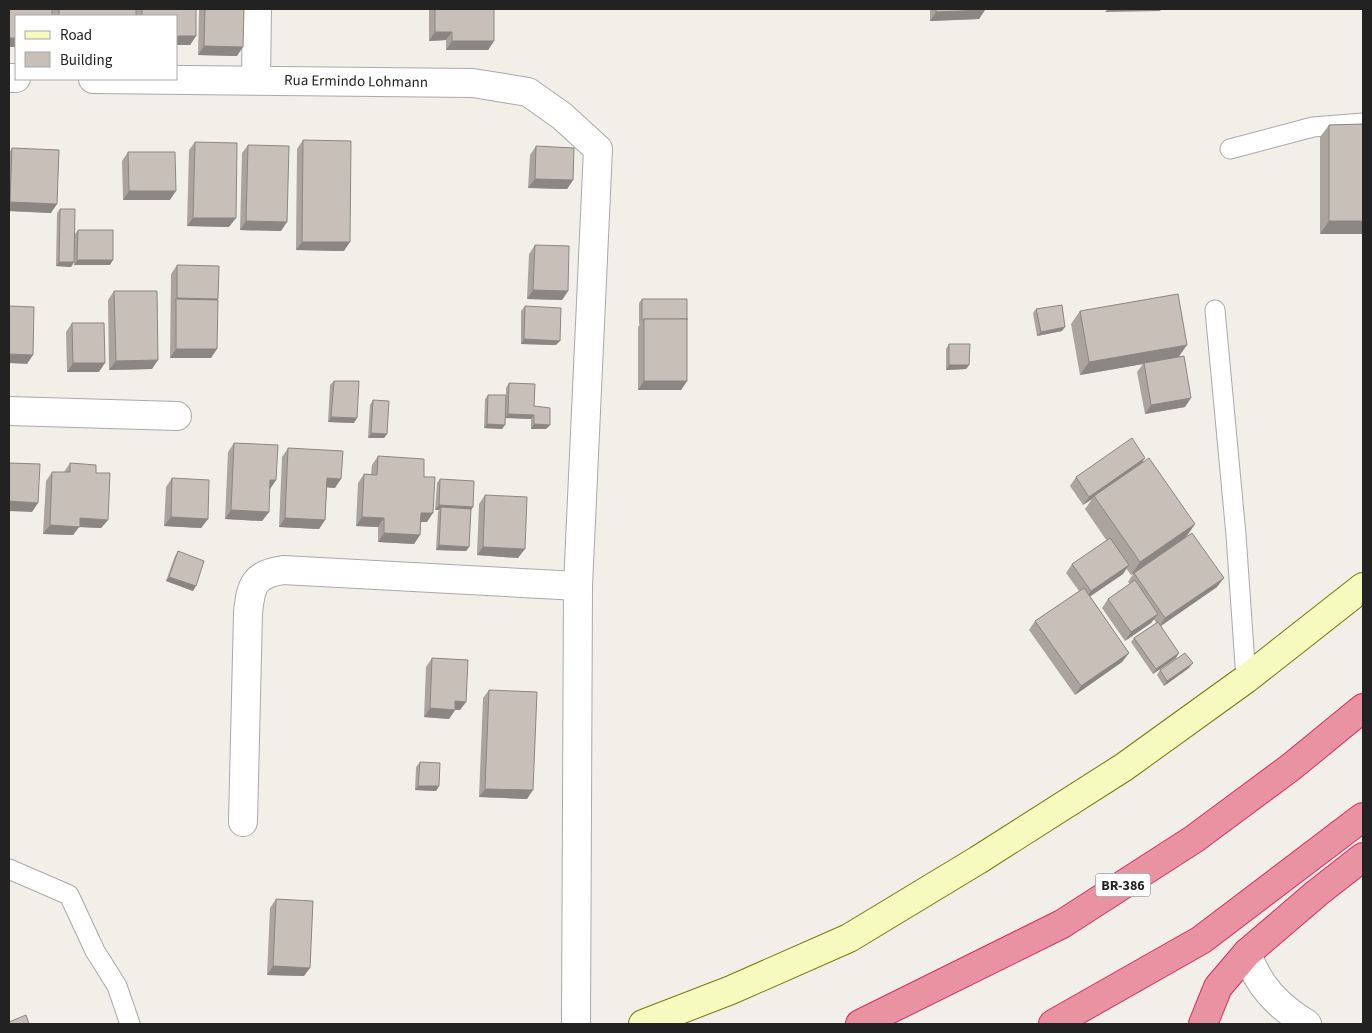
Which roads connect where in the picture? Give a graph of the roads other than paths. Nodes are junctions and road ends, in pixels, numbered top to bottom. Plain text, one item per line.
1 (257, 9) edge
2 (178, 80) edge
3 (256, 80) junction
4 (1363, 123) edge
5 (1230, 149) dead end
6 (1215, 310) dead end
7 (9, 410) edge
8 (177, 416) dead end
9 (578, 586) junction
10 (1363, 587) edge
11 (1246, 679) junction
12 (1363, 708) edge
13 (1363, 817) edge
14 (243, 822) dead end
15 (1363, 857) edge
16 (9, 869) edge
17 (1247, 953) junction
18 (130, 1024) edge
19 (576, 1024) edge
20 (643, 1024) edge
21 (860, 1024) edge
22 (1053, 1024) edge
23 (1203, 1024) edge
24 (1307, 1024) edge

1 - 3 street
2 - 3 street, Rua Ermindo Lohmann
3 - 9 street, Rua Ermindo Lohmann
4 - 5 lane
6 - 11 lane
7 - 8 street
9 - 14 street
9 - 19 street
10 - 11 street
11 - 20 street
12 - 21 highway, BR-386
13 - 22 highway
15 - 17 highway
16 - 18 lane
17 - 23 highway
17 - 24 street

